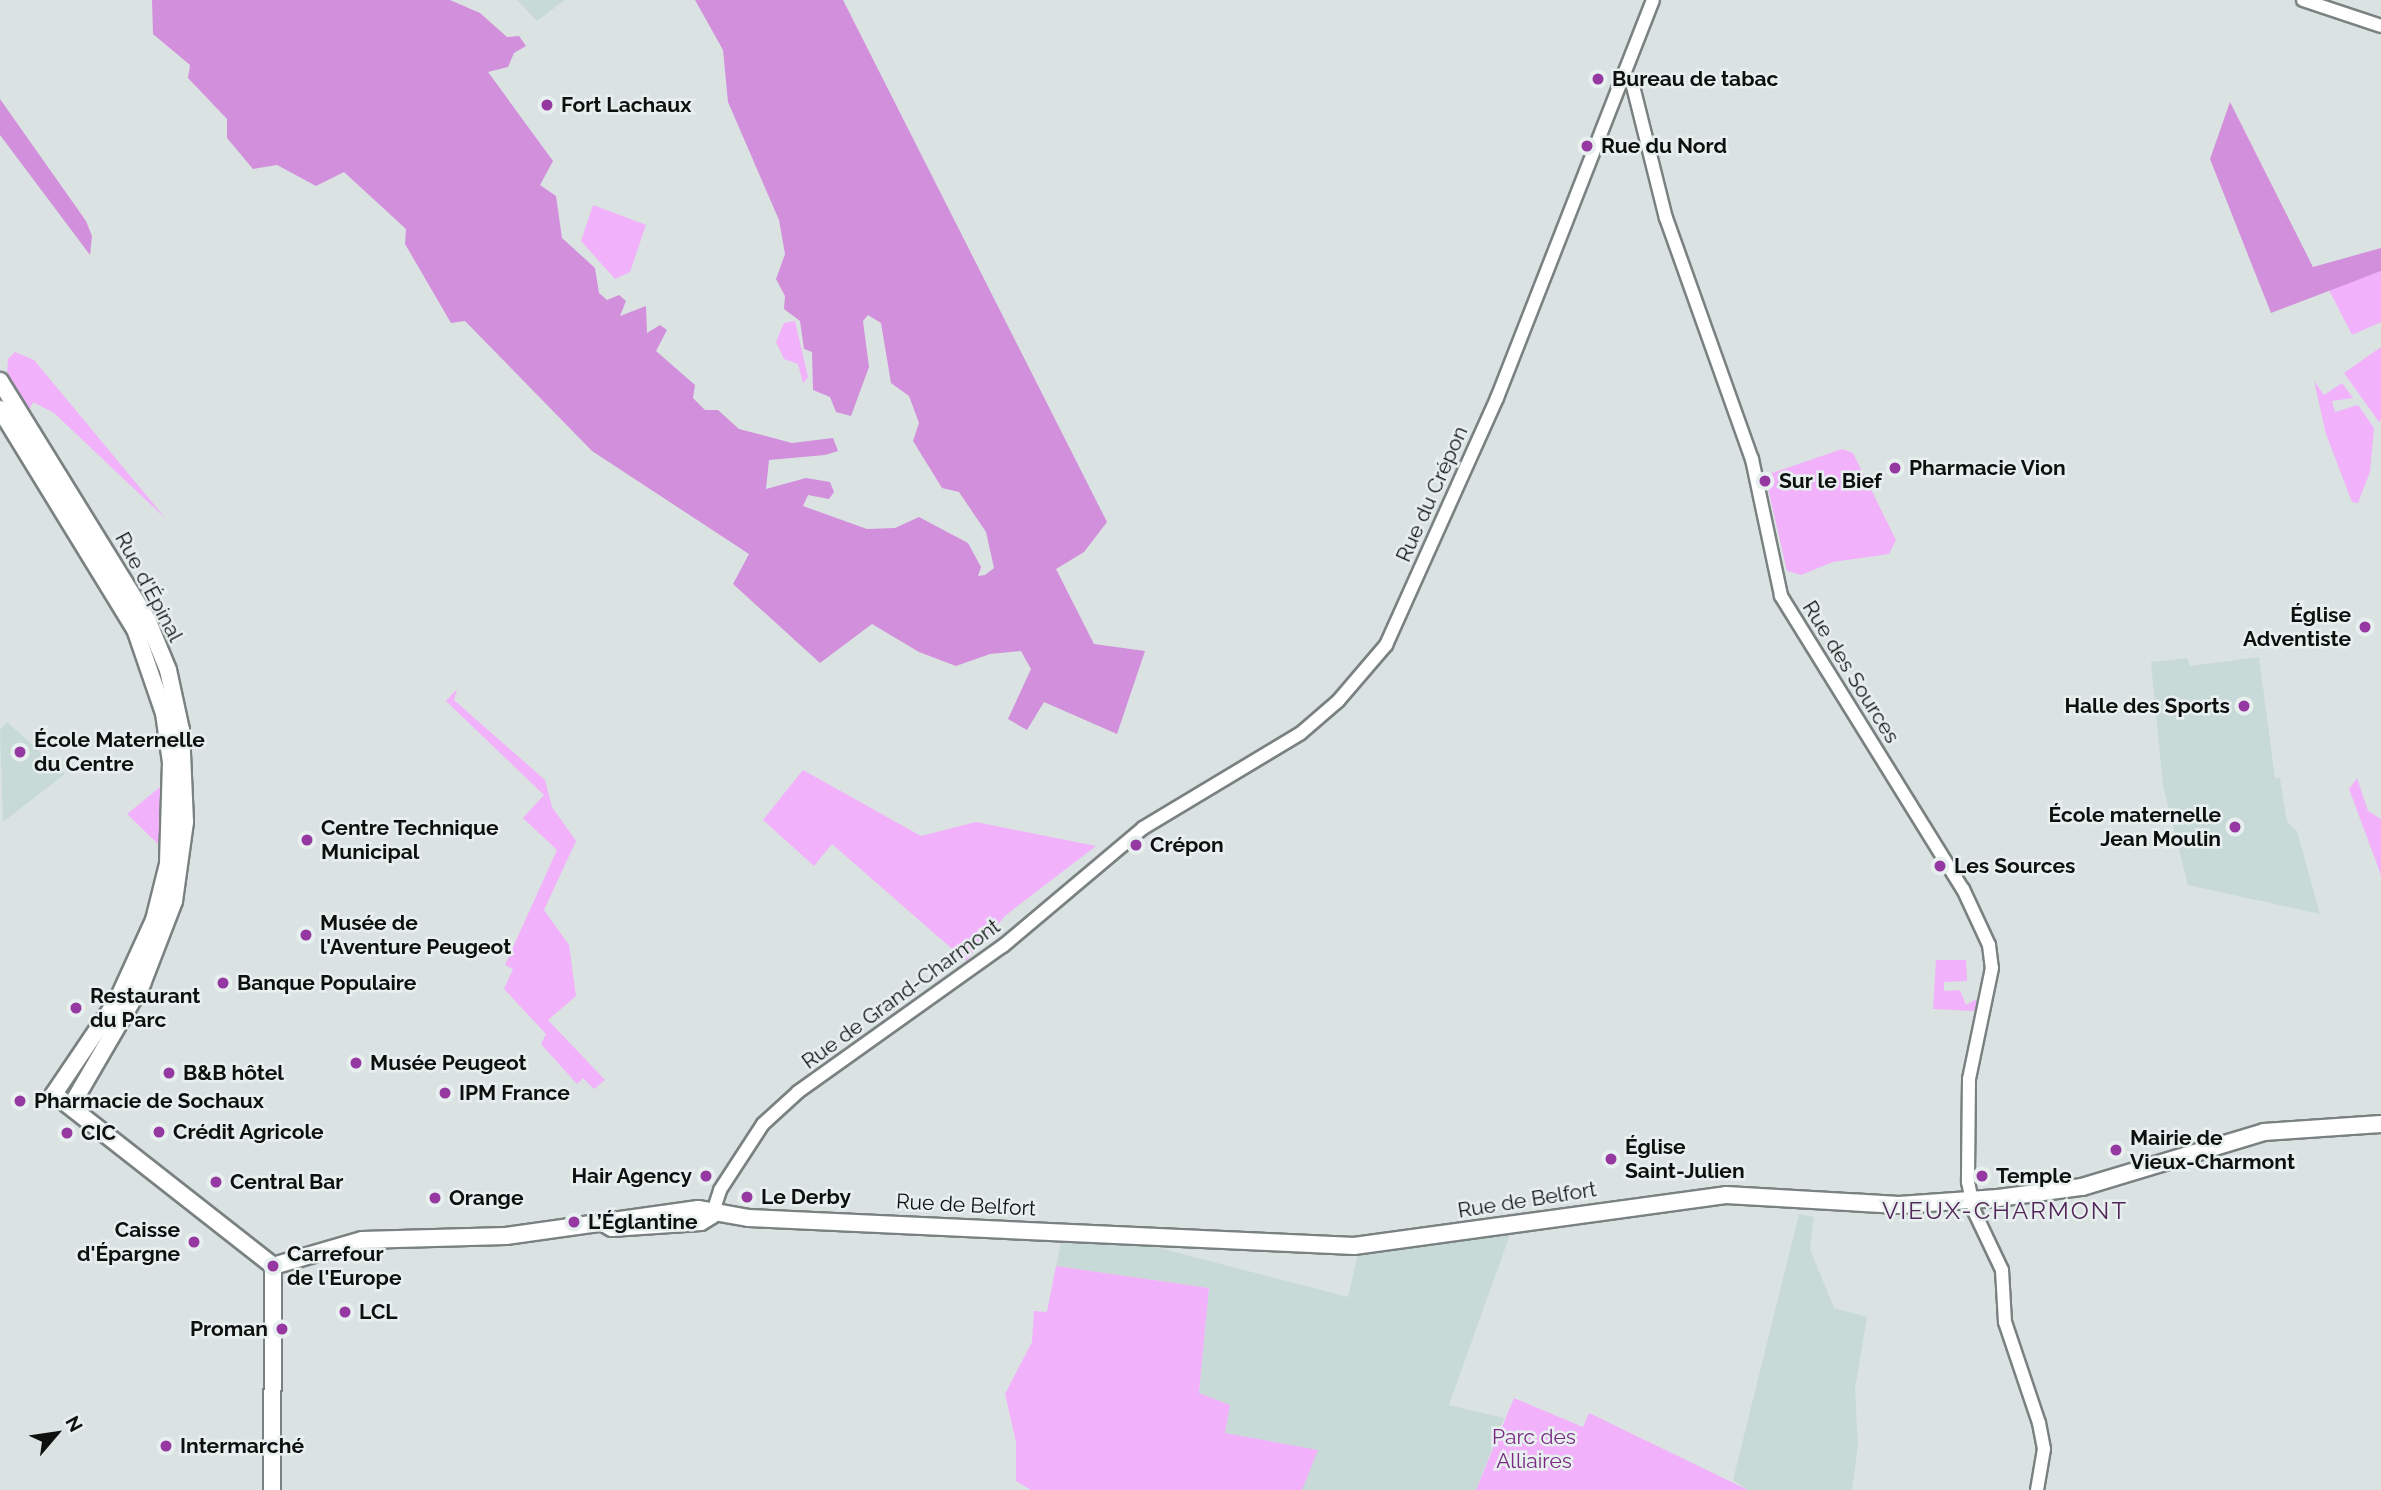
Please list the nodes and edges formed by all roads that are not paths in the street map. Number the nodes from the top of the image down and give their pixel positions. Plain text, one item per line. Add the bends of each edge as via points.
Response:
1 (1653, 0) edge
2 (2303, 0) edge
3 (2381, 26) edge
4 (1624, 74) junction
5 (0, 381) edge
6 (0, 409) edge
7 (1143, 828) joint
8 (71, 1106) junction
9 (2381, 1124) edge
10 (1970, 1201) junction
11 (712, 1215) junction
12 (273, 1266) junction
13 (272, 1490) edge
14 (2036, 1490) edge

1 - 4 street, Rue du Crépon
2 - 3 street
4 - 7 street, Rue du Crépon via 1497,398 1386,645 1338,701 1301,733
4 - 10 street, Rue des Sources via 1633,86 1666,218 1748,448 1781,596 1963,889 1989,944 1992,968 1965,1131
5 - 8 main road, Rue d'Épinal via 147,618 168,670 182,743 185,822 174,901 142,984
6 - 8 main road, Rue d'Épinal via 135,629 164,713 171,762 168,864 154,920 118,999 54,1094
7 - 11 street, Rue de Grand-Charmont via 1003,946 779,1108 720,1190
8 - 12 main road
9 - 10 main road, Rue de Belfort via 2263,1132 2082,1186
10 - 11 main road, Rue de Belfort via 1899,1205 1726,1195 1354,1246
10 - 14 street via 1998,1257 2005,1322 2039,1423 2044,1450
11 - 12 main road, Rue de Belfort via 701,1222 612,1228 605,1224 506,1236 362,1240
12 - 13 main road

